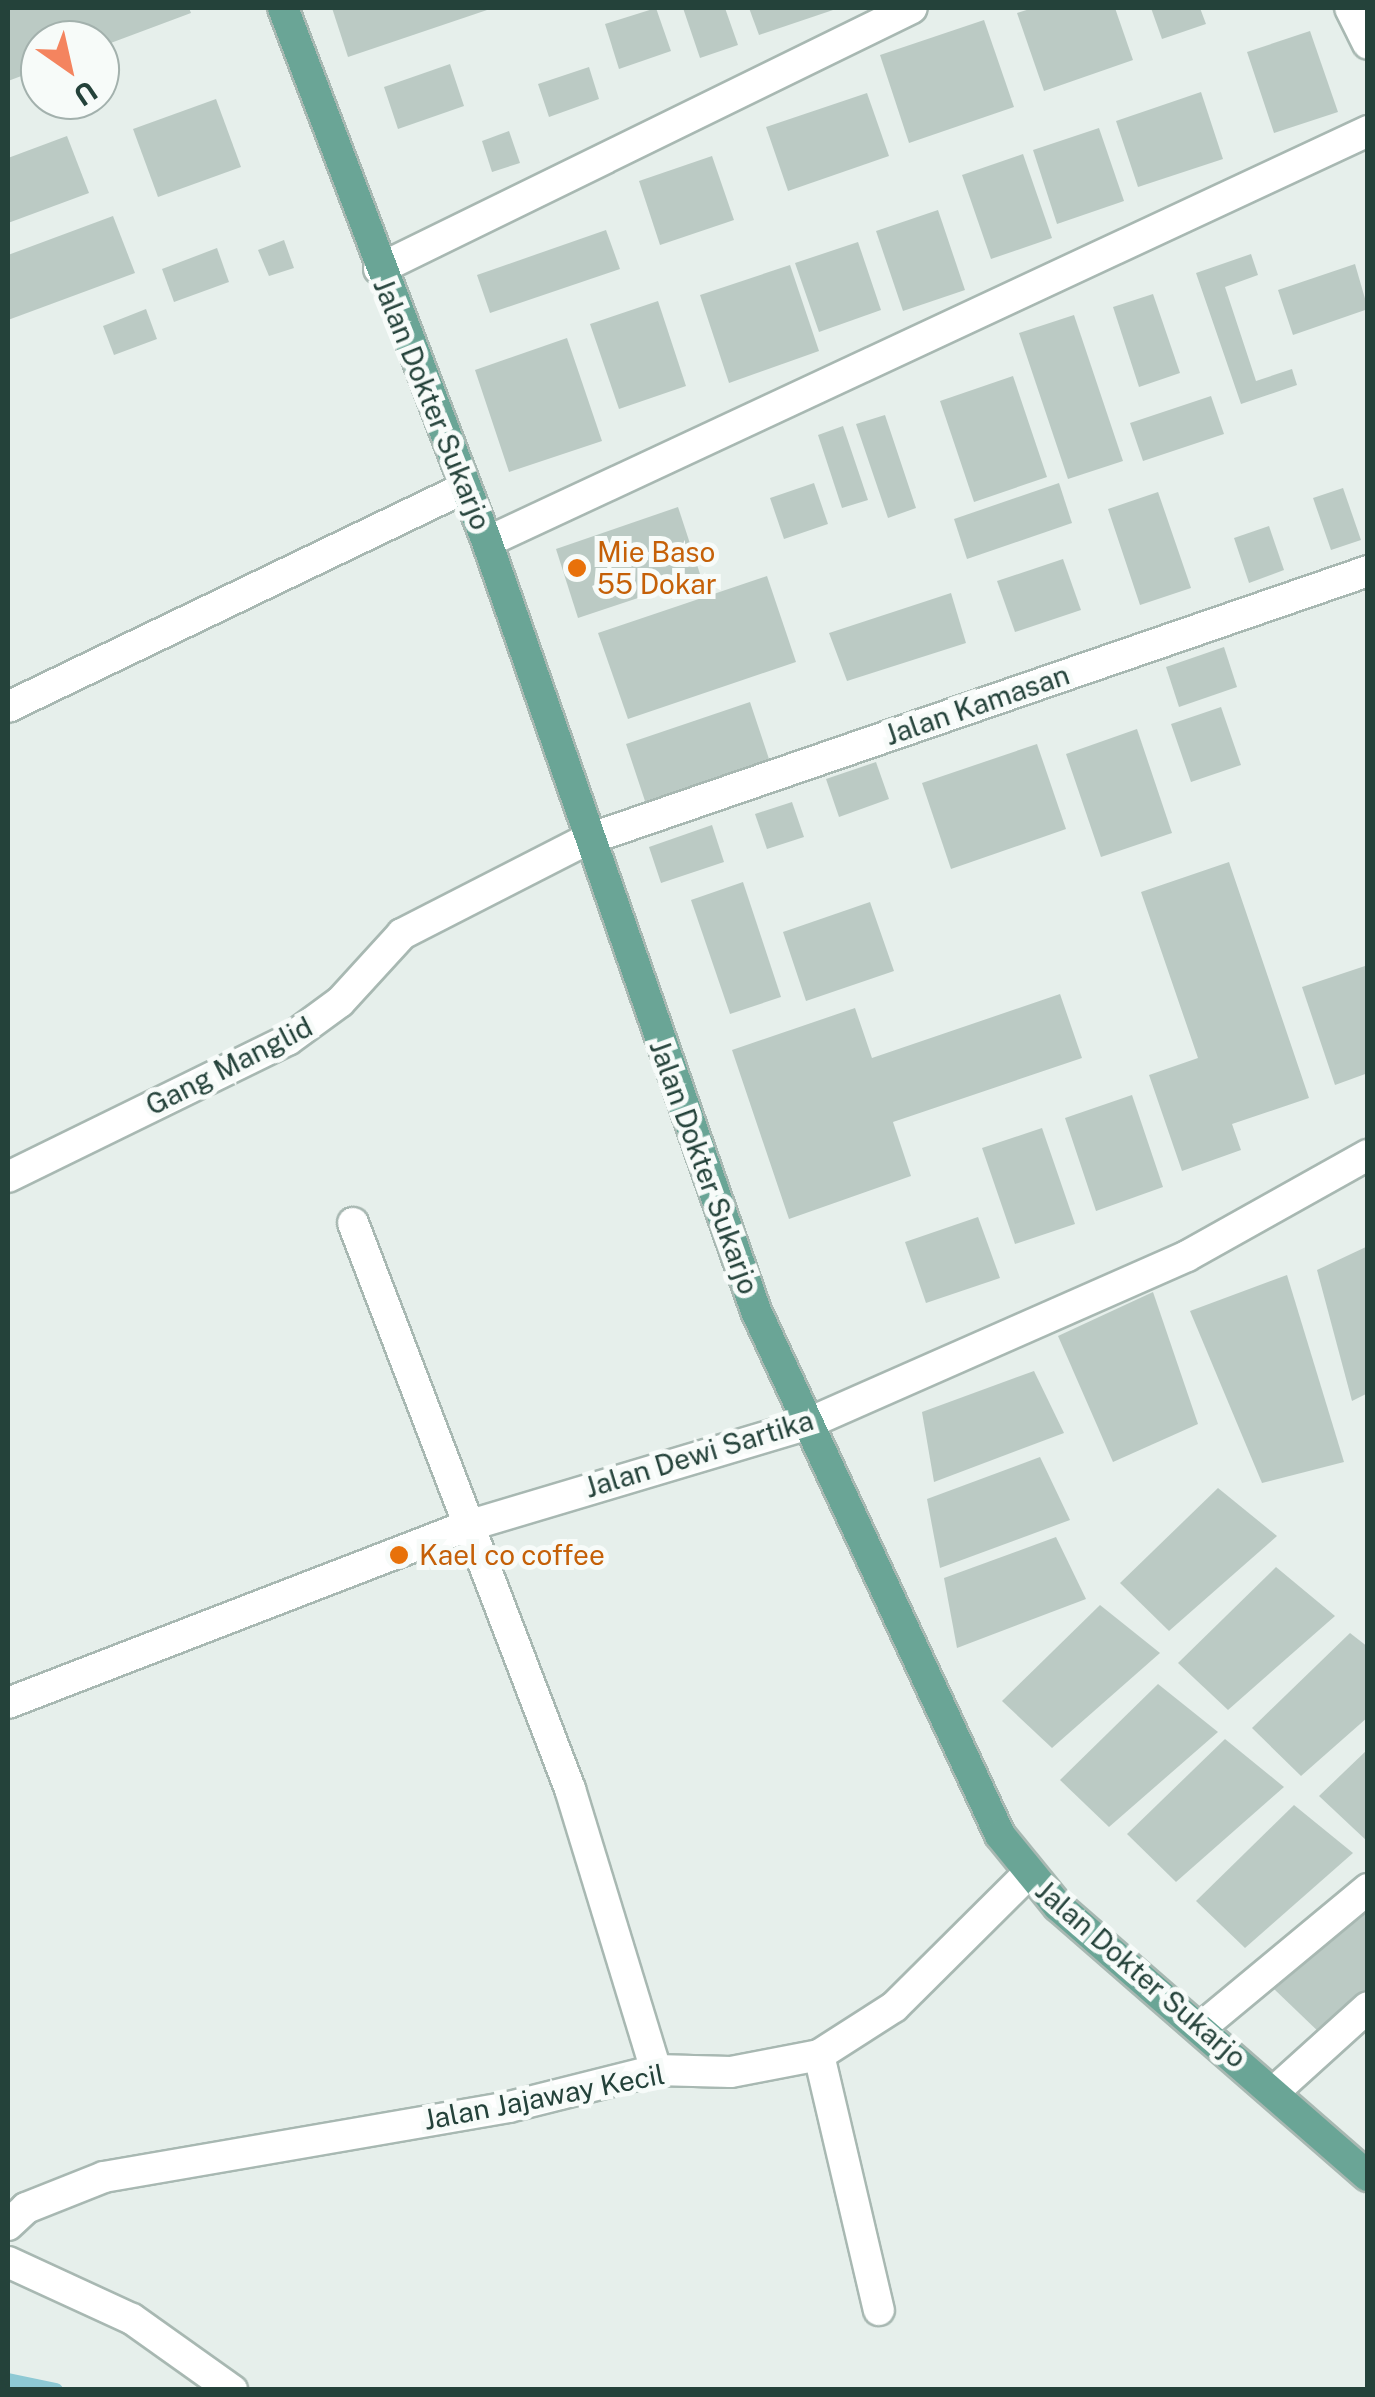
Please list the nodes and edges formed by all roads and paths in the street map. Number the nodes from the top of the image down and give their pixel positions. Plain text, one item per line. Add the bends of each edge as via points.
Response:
1 (283, 8) edge
2 (912, 8) edge
3 (1350, 8) edge
4 (1368, 44) edge
5 (1368, 131) edge
6 (378, 269) junction
7 (462, 490) junction
8 (487, 542) junction
9 (1368, 571) edge
10 (8, 706) edge
11 (586, 840) junction
12 (1368, 1155) edge
13 (8, 1177) edge
14 (354, 1223) dead end
15 (802, 1426) junction
16 (467, 1526) junction
17 (8, 1702) edge
18 (1027, 1875) junction
19 (1368, 1889) edge
20 (1368, 2008) edge
21 (1204, 2025) junction
22 (819, 2055) junction
23 (656, 2070) junction
24 (1275, 2091) junction
25 (1368, 2176) edge
26 (8, 2225) edge
27 (8, 2262) edge
28 (879, 2310) dead end
29 (232, 2390) edge

1 - 6 main road, Jalan Dokter Sukarjo
2 - 6 street
3 - 4 street
5 - 8 street
6 - 7 main road, Jalan Dokter Sukarjo
7 - 8 main road, Jalan Dokter Sukarjo
7 - 10 street
8 - 11 main road, Jalan Dokter Sukarjo
9 - 11 street, Jalan Kamasan
11 - 13 street, Gang Manglid via 402,934 340,1002 288,1040
11 - 15 main road, Jalan Dokter Sukarjo
12 - 15 street, Jalan Dewi Sartika via 1188,1256
14 - 16 street
15 - 16 street, Jalan Dewi Sartika
15 - 18 main road, Jalan Dokter Sukarjo
16 - 17 street, Jalan Dewi Sartika
16 - 23 street via 570,1788
18 - 21 main road, Jalan Dokter Sukarjo
18 - 22 street, Jalan Jajaway Kecil via 894,2008
19 - 21 street
20 - 24 street
21 - 24 main road, Jalan Dokter Sukarjo
22 - 23 street, Jalan Jajaway Kecil via 731,2072
22 - 28 street
23 - 26 street, Jalan Jajaway Kecil via 510,2107 104,2177 26,2208
24 - 25 main road, Jalan Dokter Sukarjo
27 - 29 street via 132,2319

